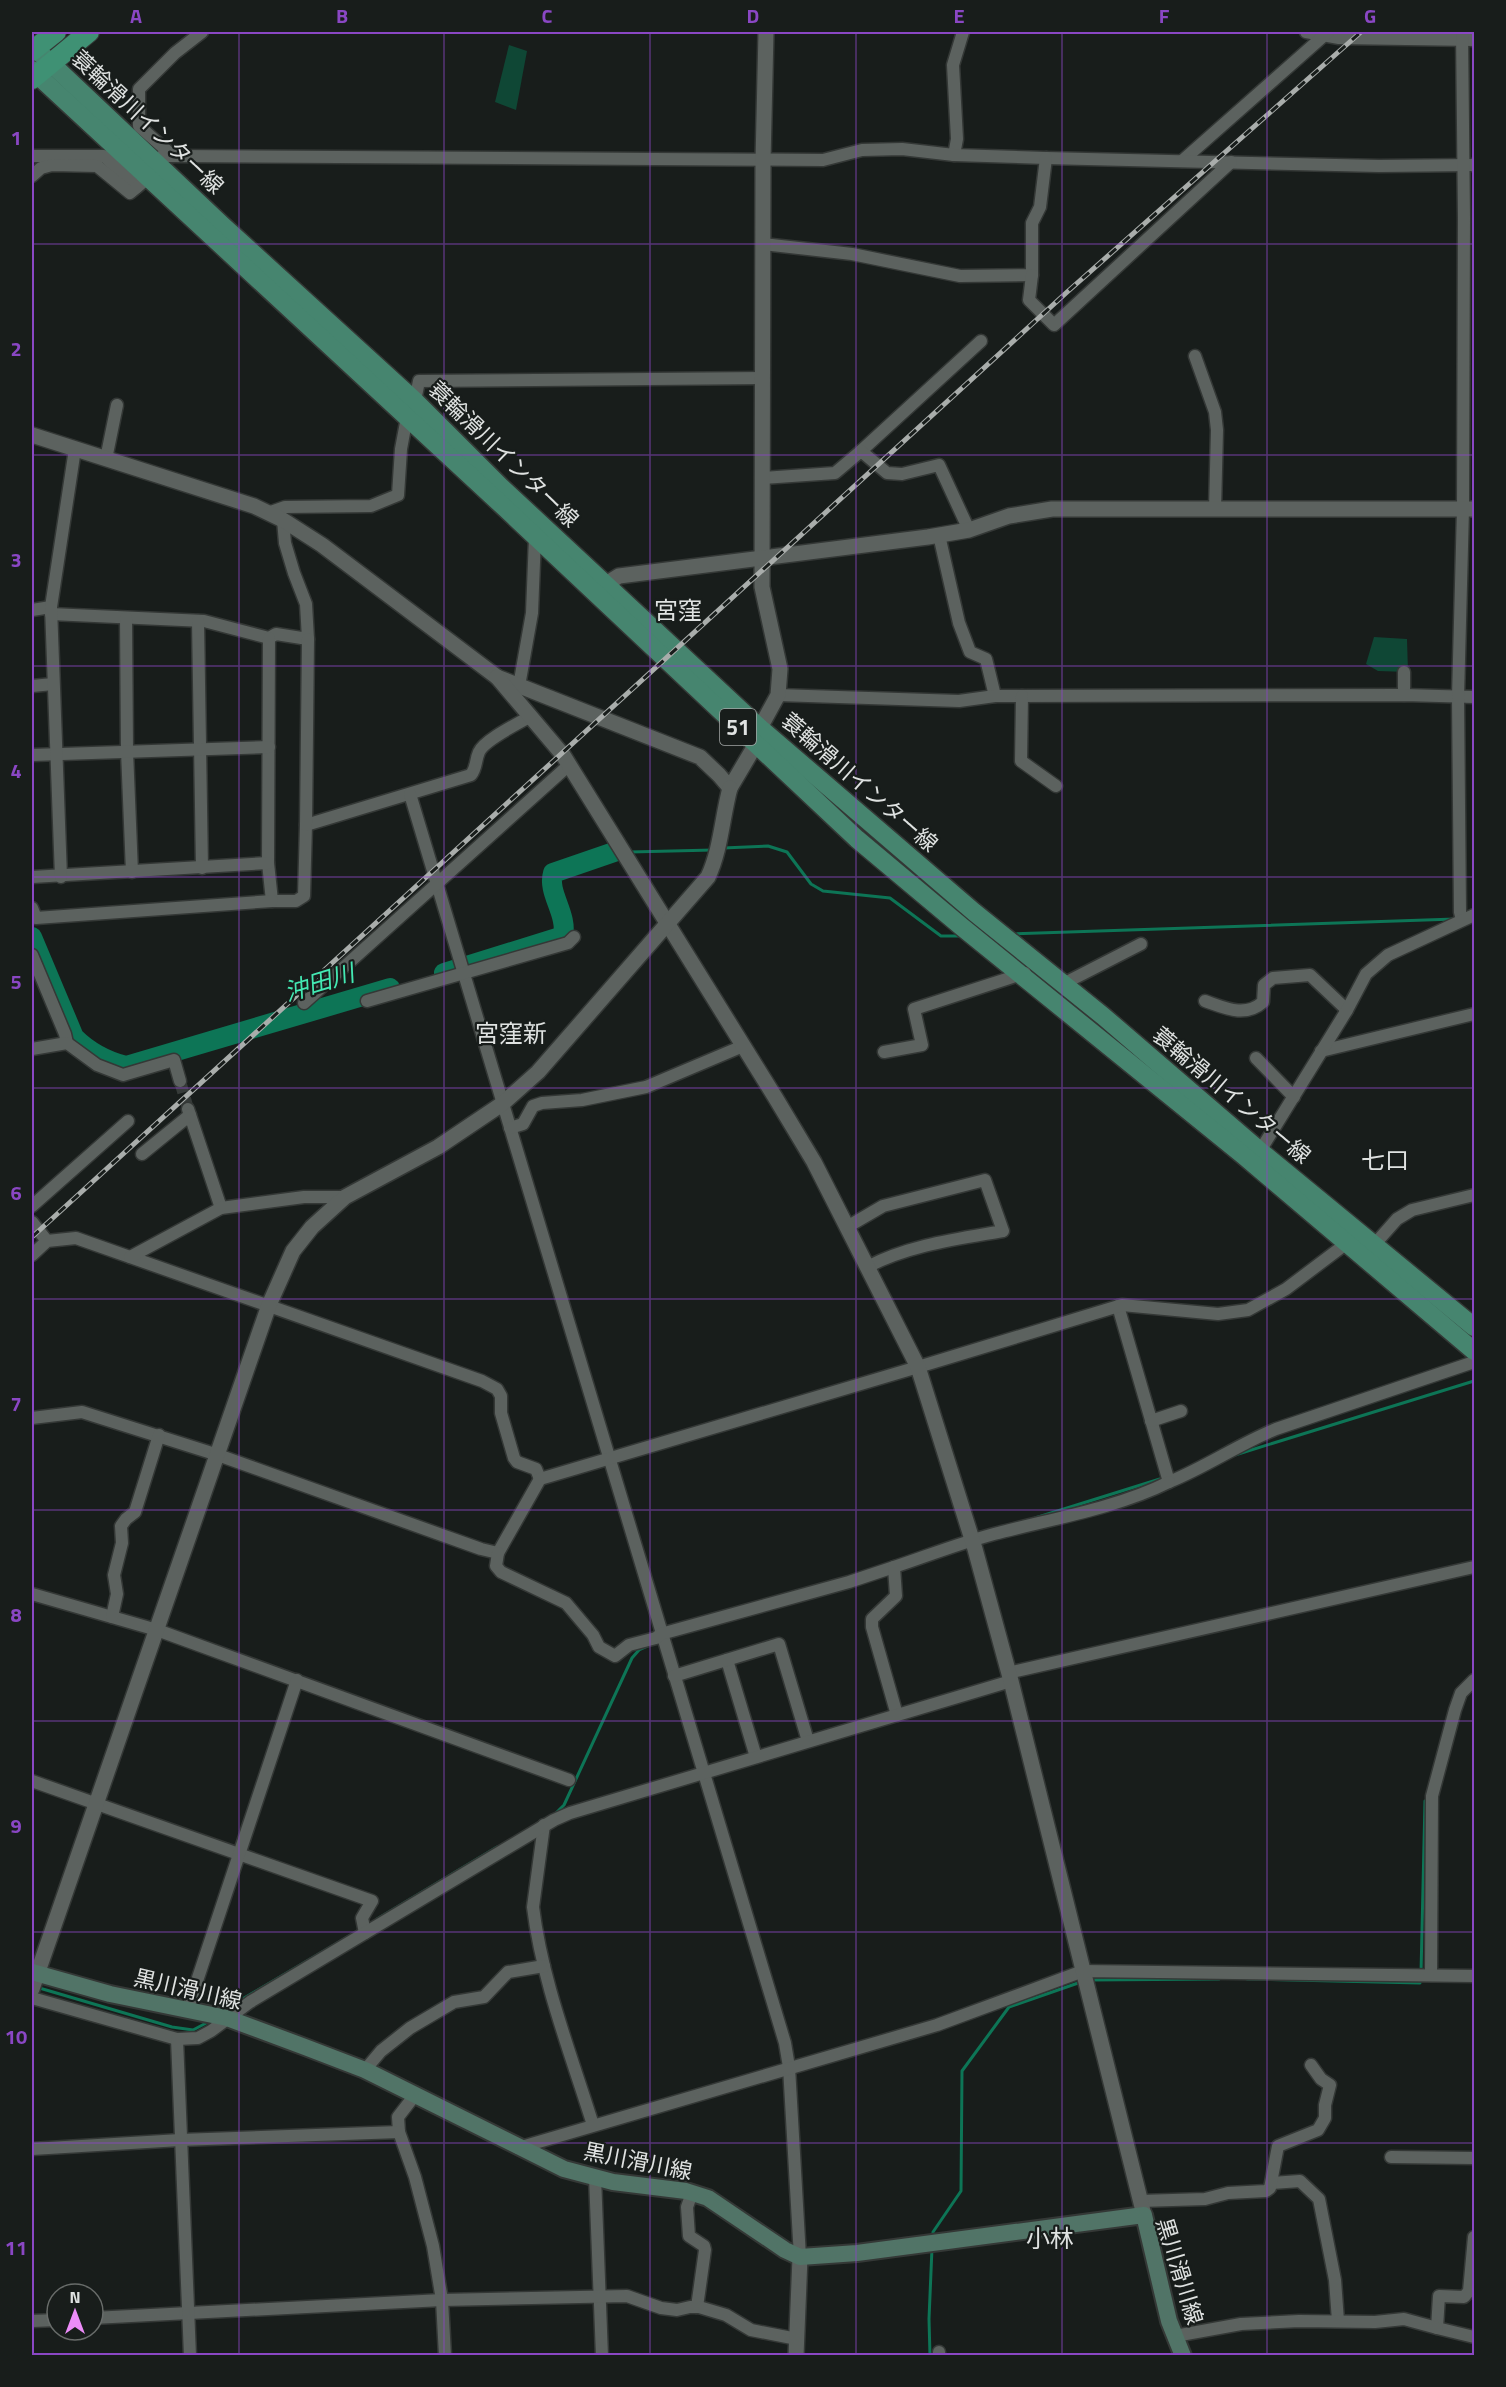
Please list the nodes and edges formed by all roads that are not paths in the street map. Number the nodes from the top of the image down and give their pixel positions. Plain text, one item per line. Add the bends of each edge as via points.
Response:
1 (56, 32) edge
2 (89, 32) edge
3 (202, 32) edge
4 (766, 32) edge
5 (963, 32) edge
6 (1306, 32) edge
7 (1326, 33) edge
8 (1376, 36) edge
9 (1466, 38) edge
10 (33, 48) edge
11 (37, 71) edge
12 (954, 155) junction
13 (32, 156) edge
14 (1046, 158) junction
15 (763, 160) junction
16 (1182, 161) junction
17 (1232, 162) junction
18 (1469, 165) edge
19 (154, 171) junction
20 (32, 176) edge
21 (763, 244) junction
22 (1032, 275) junction
23 (981, 341) dead end
24 (1195, 356) dead end
25 (763, 378) junction
26 (117, 405) dead end
27 (411, 409) junction
28 (32, 435) edge
29 (75, 449) junction
30 (861, 451) junction
31 (106, 459) junction
32 (763, 478) junction
33 (1215, 509) junction
34 (1469, 509) edge
35 (268, 513) junction
36 (283, 520) junction
37 (969, 530) junction
38 (939, 535) junction
39 (535, 537) junction
40 (763, 557) junction
41 (606, 584) junction
42 (32, 610) edge
43 (51, 610) junction
44 (126, 618) junction
45 (198, 621) junction
46 (269, 638) junction
47 (308, 639) junction
48 (1404, 672) dead end
49 (497, 677) junction
50 (53, 684) junction
51 (32, 686) edge
52 (519, 686) junction
53 (778, 695) junction
54 (1404, 695) junction
55 (995, 696) junction
56 (1022, 696) junction
57 (1458, 697) junction
58 (1474, 697) edge
59 (531, 716) junction
60 (758, 736) junction
61 (268, 747) junction
62 (200, 749) junction
63 (127, 751) junction
64 (56, 753) junction
65 (32, 755) edge
66 (569, 765) junction
67 (1056, 786) dead end
68 (730, 788) junction
69 (410, 794) junction
70 (306, 825) junction
71 (268, 863) junction
72 (202, 868) junction
73 (132, 872) junction
74 (61, 876) junction
75 (32, 877) edge
76 (437, 884) junction
77 (272, 902) junction
78 (32, 908) edge
79 (1474, 915) edge
80 (1462, 920) junction
81 (669, 925) junction
82 (574, 937) dead end
83 (1141, 944) dead end
84 (32, 956) edge
85 (1038, 964) junction
86 (464, 974) junction
87 (1022, 976) junction
88 (1063, 984) junction
89 (367, 1001) dead end
90 (1204, 1001) dead end
91 (304, 1003) dead end
92 (1347, 1010) junction
93 (1474, 1014) edge
94 (67, 1043) junction
95 (743, 1046) junction
96 (32, 1049) edge
97 (1321, 1051) junction
98 (884, 1052) dead end
99 (1256, 1058) dead end
100 (180, 1081) tunnel mouth
101 (1294, 1097) junction
102 (502, 1104) junction
103 (128, 1121) dead end
104 (510, 1128) junction
105 (1260, 1151) junction
106 (142, 1154) dead end
107 (1474, 1195) edge
108 (345, 1197) junction
109 (32, 1206) edge
110 (221, 1208) junction
111 (32, 1222) edge
112 (847, 1227) junction
113 (1353, 1238) junction
114 (47, 1241) junction
115 (1374, 1245) junction
116 (32, 1254) edge
117 (130, 1257) junction
118 (867, 1267) junction
119 (269, 1305) junction
120 (1118, 1306) junction
121 (1474, 1327) edge
122 (1474, 1351) edge
123 (1474, 1362) edge
124 (918, 1367) junction
125 (1181, 1411) dead end
126 (32, 1418) edge
127 (1150, 1421) junction
128 (159, 1435) junction
129 (218, 1455) junction
130 (609, 1458) junction
131 (540, 1479) junction
132 (1169, 1482) junction
133 (973, 1541) junction
134 (498, 1552) junction
135 (894, 1567) junction
136 (1474, 1567) edge
137 (32, 1594) edge
138 (112, 1617) junction
139 (157, 1630) junction
140 (661, 1634) junction
141 (727, 1660) junction
142 (674, 1676) junction
143 (1009, 1677) junction
144 (297, 1680) junction
145 (1474, 1680) edge
146 (897, 1715) junction
147 (808, 1741) junction
148 (756, 1757) junction
149 (703, 1773) junction
150 (569, 1780) dead end
151 (32, 1781) edge
152 (96, 1803) junction
153 (544, 1825) junction
154 (240, 1853) junction
155 (366, 1933) junction
156 (544, 1966) junction
157 (1083, 1971) junction
158 (1431, 1975) junction
159 (1474, 1976) edge
160 (33, 1978) edge
161 (32, 1998) edge
162 (187, 2011) junction
163 (227, 2018) junction
164 (177, 2039) junction
165 (1311, 2065) dead end
166 (789, 2067) junction
167 (365, 2070) junction
168 (415, 2095) junction
169 (592, 2125) junction
170 (399, 2132) junction
171 (180, 2140) junction
172 (518, 2148) junction
173 (32, 2149) edge
174 (1391, 2157) dead end
175 (1474, 2158) edge
176 (595, 2177) junction
177 (1272, 2183) junction
178 (692, 2193) junction
179 (1142, 2208) junction
180 (1474, 2237) edge
181 (800, 2257) junction
182 (600, 2296) junction
183 (442, 2300) junction
184 (697, 2307) junction
185 (188, 2313) junction
186 (105, 2317) edge
187 (1338, 2321) junction
188 (1437, 2328) junction
189 (1175, 2336) junction
190 (1474, 2337) edge
191 (797, 2339) junction
192 (190, 2355) edge
193 (445, 2355) edge
194 (602, 2355) edge
195 (796, 2355) edge
196 (1183, 2355) edge

1 - 10 highway
2 - 11 highway
3 - 19 street via 139,89 139,126
4 - 15 street
5 - 12 street via 953,65 957,139
6 - 7 street
7 - 8 street
7 - 16 street
8 - 9 street
9 - 18 street
10 - 11 main road, 蓑輪滑川インター線 / 51
11 - 19 main road, 蓑輪滑川インター線 / 51
12 - 14 street
12 - 15 street via 902,149 862,150 823,160
13 - 19 street via 104,156
14 - 16 street
14 - 22 street via 1040,207 1032,223
15 - 19 street
15 - 21 street
16 - 17 street
17 - 18 street
17 - 22 street via 1054,325 1029,300
18 - 34 street
19 - 20 street via 130,193 97,166 52,165
19 - 27 main road, 蓑輪滑川インター線 / 51
21 - 22 street via 852,254 960,276
21 - 25 street
23 - 30 street
24 - 33 street via 1215,412
25 - 27 street via 419,381
25 - 32 street
26 - 31 street
27 - 35 street via 401,449 399,495 371,506 285,507
27 - 39 main road, 蓑輪滑川インター線 / 51
27 - 41 main road, 蓑輪滑川インター線 / 51
28 - 29 street
29 - 31 street
29 - 43 street
30 - 32 street via 835,473
30 - 37 street via 886,473 902,474 939,465
31 - 35 street
32 - 40 street
33 - 34 street
33 - 37 street via 1052,509 1009,516
34 - 57 street
35 - 36 street
36 - 47 street via 285,543 306,604
36 - 49 street
37 - 38 street
38 - 40 street
38 - 55 street via 959,623 970,652 986,659
39 - 52 street via 532,613
39 - 60 main road, 蓑輪滑川インター線 / 51
40 - 41 street via 619,576
40 - 53 street via 762,587 780,669
41 - 60 main road, 蓑輪滑川インター線 / 51
42 - 43 street
43 - 44 street
43 - 50 street
44 - 45 street
44 - 63 street
45 - 46 street
45 - 62 street
46 - 47 street via 276,634
46 - 61 street
47 - 70 street
48 - 54 street
49 - 52 street
49 - 59 street
50 - 51 street
50 - 64 street
52 - 68 street via 700,757
53 - 55 street via 958,701
53 - 60 street
54 - 56 street
54 - 57 street
55 - 56 street
56 - 67 street via 1021,761
57 - 58 street
57 - 80 street
59 - 66 street
59 - 69 street via 486,744 479,751 477,768 471,775
60 - 68 street
60 - 85 main road, 蓑輪滑川インター線 / 51
60 - 87 main road, 蓑輪滑川インター線 / 51 via 857,839
61 - 62 street
61 - 71 street
62 - 63 street
62 - 72 street
63 - 64 street
63 - 73 street
64 - 65 street
64 - 74 street
66 - 76 street
66 - 81 street
68 - 81 street via 718,850 701,888
69 - 70 street
69 - 76 street
70 - 77 street via 304,896 296,901
71 - 72 street
71 - 77 street
72 - 73 street
73 - 74 street
74 - 75 street
76 - 86 street
76 - 91 street
77 - 78 street via 36,918
79 - 80 street
80 - 92 street via 1377,963 1366,974
81 - 95 street
81 - 102 street via 538,1072
82 - 86 street via 568,943
83 - 88 street
84 - 94 street
85 - 87 street
85 - 88 main road, 蓑輪滑川インター線 / 51
86 - 89 street
86 - 102 street
87 - 98 street via 914,1010 922,1045
87 - 113 main road, 蓑輪滑川インター線 / 51
88 - 105 main road, 蓑輪滑川インター線 / 51
90 - 92 street via 1227,1010 1255,1009 1263,1002 1264,985 1273,978 1310,975
92 - 97 street
93 - 97 street
94 - 96 street
94 - 100 street via 98,1065 123,1075 174,1060
95 - 104 street via 646,1087 533,1106 524,1124
95 - 112 street via 814,1162
97 - 101 street
99 - 101 street
101 - 105 street
102 - 104 street
102 - 108 street via 438,1147
103 - 109 street
104 - 130 street
105 - 113 main road, 蓑輪滑川インター線 / 51
106 - 110 street via 189,1112
107 - 115 street via 1412,1210 1397,1219
108 - 110 street via 304,1197
108 - 119 street via 293,1251
110 - 117 street
111 - 114 street
112 - 118 street
112 - 118 street via 883,1206 985,1180 1003,1232 934,1243
113 - 115 main road, 蓑輪滑川インター線 / 51
113 - 120 street via 1286,1289 1248,1310 1218,1314
113 - 122 main road, 蓑輪滑川インター線 / 51
114 - 116 street
114 - 117 street via 76,1238
115 - 121 main road, 蓑輪滑川インター線 / 51
117 - 119 street
118 - 124 street
119 - 129 street
119 - 131 street via 497,1389 514,1458 536,1470
120 - 124 street
120 - 127 street
123 - 132 street via 1276,1429
124 - 130 street
124 - 133 street
125 - 127 street
126 - 128 street via 82,1412
127 - 132 street
128 - 129 street
128 - 138 street via 135,1512 121,1526 123,1543 114,1575 117,1594
129 - 134 street
129 - 139 street
130 - 131 street
130 - 140 street
131 - 134 street
132 - 133 street via 1096,1508
133 - 135 street
133 - 143 street
134 - 140 street via 496,1566 501,1572 566,1604 599,1647 615,1656 629,1645
135 - 140 street
135 - 146 street via 896,1596 872,1619 872,1627
136 - 143 street
137 - 138 street
138 - 139 street
139 - 144 street
139 - 152 street
140 - 142 street
141 - 142 street
141 - 147 street via 778,1644
141 - 148 street
142 - 149 street
143 - 146 street
143 - 157 street
144 - 150 street
144 - 154 street
145 - 158 street via 1461,1694 1455,1710 1432,1796
146 - 147 street
147 - 148 street
148 - 149 street
149 - 153 street via 570,1813
149 - 166 street
151 - 152 street
152 - 154 street
152 - 160 street
153 - 155 street
153 - 156 street via 533,1907
154 - 155 street via 372,1901 362,1918
154 - 162 street
155 - 163 street
156 - 167 street via 508,1972 484,1997 454,2002 381,2050
156 - 169 street
157 - 158 street
157 - 166 street via 937,2025
157 - 179 street
158 - 159 street
160 - 162 main road, 黒川滑川線
161 - 164 street
162 - 163 main road, 黒川滑川線
163 - 164 street via 198,2038
163 - 167 main road, 黒川滑川線
164 - 171 street
165 - 177 street via 1330,2085 1325,2118 1317,2130 1278,2146
166 - 169 street
166 - 181 street
167 - 168 main road, 黒川滑川線
168 - 170 street via 398,2117
168 - 172 main road, 黒川滑川線
169 - 172 street
170 - 171 street
170 - 183 street via 430,2234
171 - 173 street
171 - 185 street
172 - 176 main road, 黒川滑川線 via 564,2169
174 - 175 street
176 - 178 main road, 黒川滑川線
176 - 182 street
177 - 179 street via 1266,2191 1228,2193
177 - 187 street via 1300,2181 1319,2199 1335,2280
178 - 181 main road, 黒川滑川線 via 708,2198
178 - 184 street via 687,2207 689,2236 705,2250
179 - 181 main road, 黒川滑川線 via 857,2253
179 - 189 main road, 黒川滑川線
180 - 188 street via 1469,2291 1464,2297 1439,2296
181 - 191 street
182 - 183 street
182 - 184 street via 627,2296 677,2310
182 - 194 street
183 - 185 street
183 - 193 street
184 - 191 street via 726,2316 751,2330
185 - 186 street
185 - 192 street
187 - 188 street via 1404,2319
187 - 189 street via 1241,2324
188 - 190 street
189 - 196 main road, 黒川滑川線
191 - 195 street

